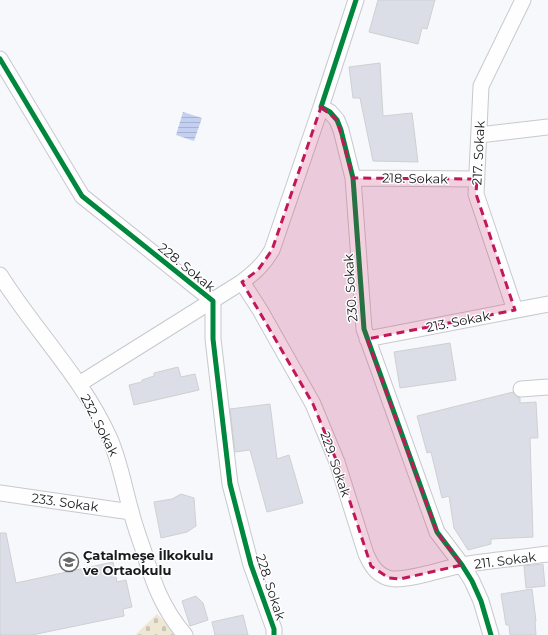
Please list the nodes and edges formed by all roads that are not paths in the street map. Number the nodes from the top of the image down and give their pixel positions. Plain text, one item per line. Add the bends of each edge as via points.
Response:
1 (356, 0) edge
2 (523, 0) edge
3 (0, 59) edge
4 (321, 107) junction
5 (548, 127) edge
6 (479, 135) junction
7 (353, 178) junction
8 (477, 179) junction
9 (0, 275) edge
10 (242, 282) junction
11 (213, 302) junction
12 (548, 304) edge
13 (515, 310) junction
14 (367, 339) junction
15 (80, 384) junction
16 (548, 387) edge
17 (521, 389) dead end
18 (0, 493) edge
19 (131, 512) junction
20 (548, 554) edge
21 (462, 565) junction
22 (185, 635) edge
23 (274, 635) edge
24 (491, 635) edge

1 - 4 street
2 - 6 street, 217. Sokak via 481,86
3 - 11 street, 228. Sokak via 82,196
4 - 7 street, 230. Sokak via 337,120
4 - 10 street via 272,250 258,270
5 - 6 street
6 - 8 street, 217. Sokak
7 - 8 street, 218. Sokak
7 - 14 street, 230. Sokak via 364,329
8 - 13 street, 217. Sokak via 476,194
9 - 15 street, 232. Sokak
10 - 11 street
10 - 21 street, 229. Sokak via 313,404 326,433 371,566 379,574 400,579
11 - 15 street
11 - 23 street, 228. Sokak via 213,339 230,484 251,564
12 - 13 street, 213. Sokak
13 - 14 street, 213. Sokak
14 - 21 street, 230. Sokak via 437,532
15 - 19 street, 232. Sokak via 115,451
16 - 17 street
18 - 19 street, 233. Sokak
19 - 22 street, 232. Sokak via 160,598
20 - 21 street, 211. Sokak
21 - 24 street, 230. Sokak via 481,601

